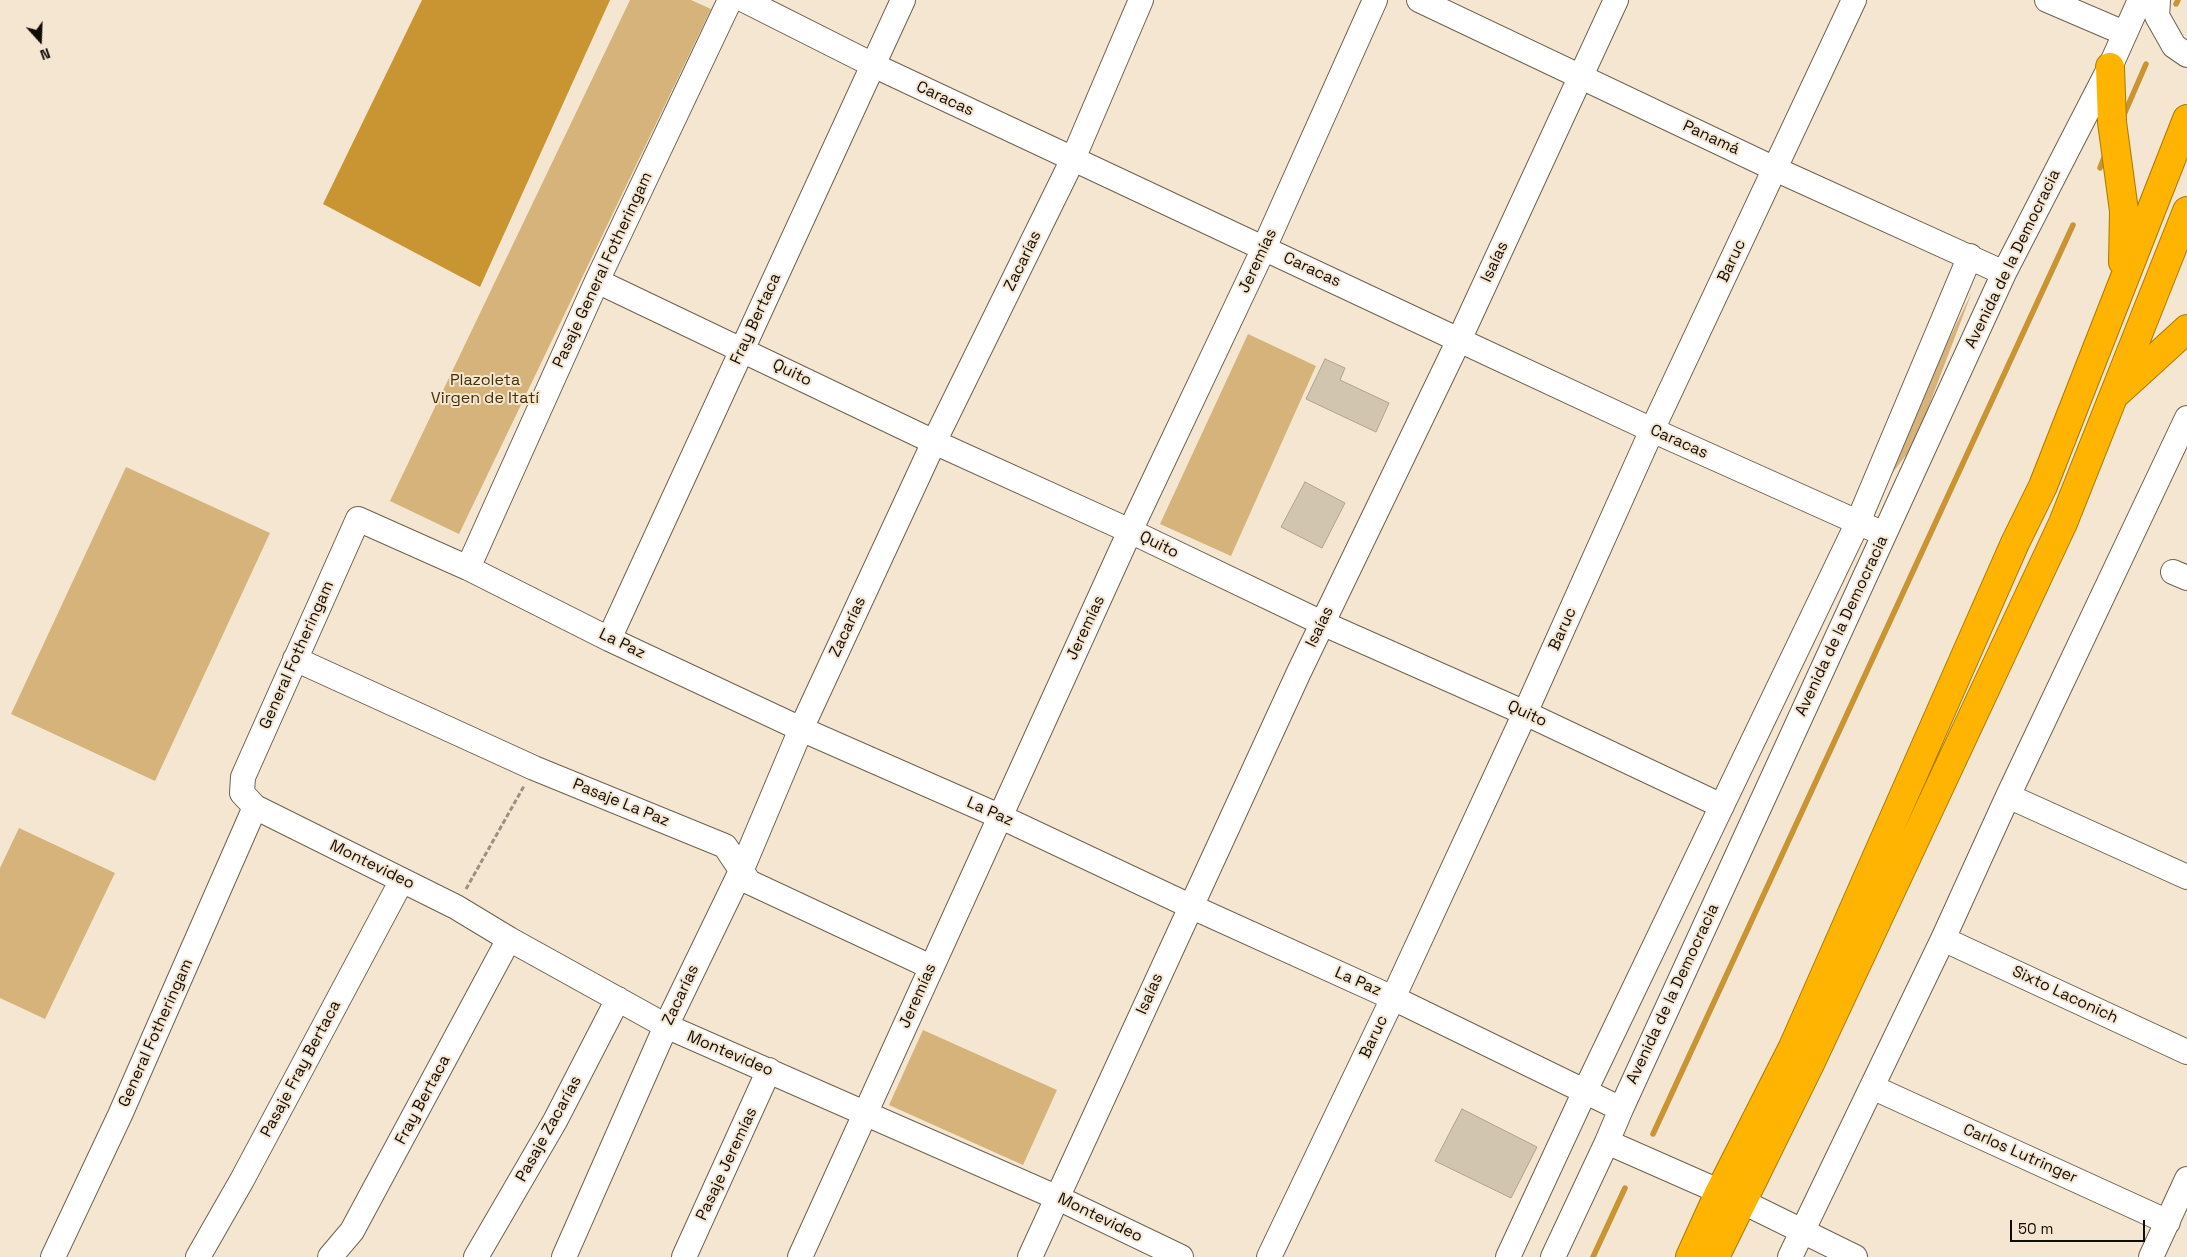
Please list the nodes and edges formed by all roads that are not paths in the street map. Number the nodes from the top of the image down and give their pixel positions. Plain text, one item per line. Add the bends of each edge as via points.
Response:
1 (730, 0) edge
2 (744, 0) edge
3 (903, 0) edge
4 (1141, 0) edge
5 (1375, 0) edge
6 (1419, 0) edge
7 (1616, 0) edge
8 (1854, 0) edge
9 (2046, 0) edge
10 (2140, 0) edge
11 (2158, 0) edge
12 (2124, 33) junction
13 (2187, 55) edge
14 (873, 65) junction
15 (2110, 66) junction
16 (1580, 76) junction
17 (2187, 119) edge
18 (1073, 159) junction
19 (1775, 169) junction
20 (2187, 211) edge
21 (1264, 248) junction
22 (1970, 256) junction
23 (2004, 273) junction
24 (2123, 279) junction
25 (597, 281) junction
26 (2187, 328) edge
27 (1459, 340) junction
28 (742, 349) junction
29 (2113, 396) junction
30 (2187, 418) edge
31 (1652, 430) junction
32 (934, 442) junction
33 (358, 519) joint
34 (1858, 522) junction
35 (1130, 531) junction
36 (1884, 534) junction
37 (468, 568) junction
38 (1322, 623) junction
39 (609, 639) junction
40 (295, 659) junction
41 (1525, 713) junction
42 (801, 729) junction
43 (2008, 796) junction
44 (248, 800) junction
45 (1722, 806) junction
46 (999, 816) junction
47 (742, 869) junction
48 (2187, 877) edge
49 (402, 880) junction
50 (1190, 906) junction
51 (509, 939) junction
52 (1943, 939) junction
53 (931, 967) junction
54 (618, 998) junction
55 (1393, 998) junction
56 (666, 1026) junction
57 (2187, 1052) edge
58 (769, 1070) junction
59 (1872, 1087) junction
60 (1585, 1091) junction
61 (1621, 1109) junction
62 (866, 1114) junction
63 (1607, 1142) junction
64 (2187, 1179) edge
65 (1730, 1197) junction
66 (1058, 1198) junction
67 (2168, 1222) junction
68 (1802, 1233) junction
69 (53, 1257) edge
70 (198, 1257) edge
71 (330, 1257) edge
72 (476, 1257) edge
73 (564, 1257) edge
74 (684, 1257) edge
75 (800, 1257) edge
76 (1030, 1257) edge
77 (1181, 1257) edge
78 (1270, 1257) edge
79 (1508, 1257) edge
80 (1553, 1257) edge
81 (1690, 1257) edge
82 (1715, 1257) edge
83 (1790, 1257) edge
84 (1855, 1257) edge
85 (2151, 1257) edge

1 - 25 street, Pasaje General Fotheringam
2 - 14 street, Caracas
3 - 14 street, Fray Bertaca
4 - 18 street, Zacarías
5 - 21 street, Jeremías
6 - 16 street, Panamá
7 - 16 street, Isaías
8 - 19 street, Baruc
9 - 12 street
10 - 12 street, Avenida de la Democracia
11 - 13 street via 2157,16 2174,46
12 - 15 street, Avenida de la Democracia
14 - 18 street, Caracas
14 - 28 street, Fray Bertaca
15 - 23 street, Avenida de la Democracia
15 - 24 highway via 2112,122 2124,212
16 - 19 street, Panamá
16 - 27 street, Isaías
17 - 24 highway
18 - 21 street, Caracas
18 - 32 street, Zacarías
19 - 22 street, Panamá
19 - 31 street, Baruc
20 - 29 highway
21 - 27 street, Caracas
21 - 35 street, Jeremías
22 - 23 street, Panamá
22 - 34 street
23 - 36 street, Avenida de la Democracia
24 - 65 highway via 2043,486 2015,543
25 - 28 street, Quito
25 - 37 street, Pasaje General Fotheringam
26 - 29 highway
27 - 31 street, Caracas
27 - 38 street, Isaías
28 - 32 street, Quito
28 - 39 street, Fray Bertaca
29 - 65 highway via 2055,541 1810,1064
30 - 43 street
31 - 34 street, Caracas
31 - 41 street, Baruc
32 - 35 street, Quito
32 - 42 street, Zacarías
33 - 37 street, La Paz
33 - 40 street, General Fotheringam
34 - 36 street, Caracas
34 - 45 street
35 - 38 street, Quito
35 - 46 street, Jeremías
36 - 61 street, Avenida de la Democracia
37 - 39 street, La Paz
38 - 41 street, Quito
38 - 50 street, Isaías
39 - 42 street, La Paz
40 - 44 street, General Fotheringam via 243,777
40 - 47 street, Pasaje La Paz via 534,768 725,846
41 - 45 street, Quito
41 - 55 street, Baruc
42 - 46 street, La Paz
42 - 47 street, Zacarías
43 - 48 street
43 - 52 street
44 - 49 street, Montevideo
44 - 69 street, General Fotheringam via 120,1115
45 - 60 street
46 - 50 street, La Paz
46 - 53 street, Jeremías
47 - 53 street, Pasaje La Paz via 749,882
47 - 56 street, Zacarías
49 - 51 street, Montevideo
49 - 70 street, Pasaje Fray Bertaca
50 - 55 street, La Paz
50 - 66 street, Isaías
51 - 54 street, Montevideo
51 - 71 street, Fray Bertaca via 352,1231
52 - 57 street, Sixto Laconich
52 - 59 street
53 - 62 street, Jeremías
54 - 56 street, Montevideo
54 - 72 street, Pasaje Zacarías via 555,1121
55 - 60 street, La Paz
55 - 78 street, Baruc
56 - 58 street, Montevideo
56 - 73 street, Zacarías
58 - 62 street, Montevideo
58 - 74 street, Pasaje Jeremías
59 - 67 street, Carlos Lutringer
59 - 68 street
60 - 61 street, La Paz
60 - 79 street
61 - 63 street, Avenida de la Democracia
62 - 66 street, Montevideo
62 - 75 street, Jeremías
63 - 65 street
63 - 80 street, Avenida de la Democracia
64 - 67 street
65 - 68 street
65 - 81 highway
65 - 82 highway
66 - 76 street, Isaías
66 - 77 street, Montevideo
67 - 85 street
68 - 83 street
68 - 84 street

